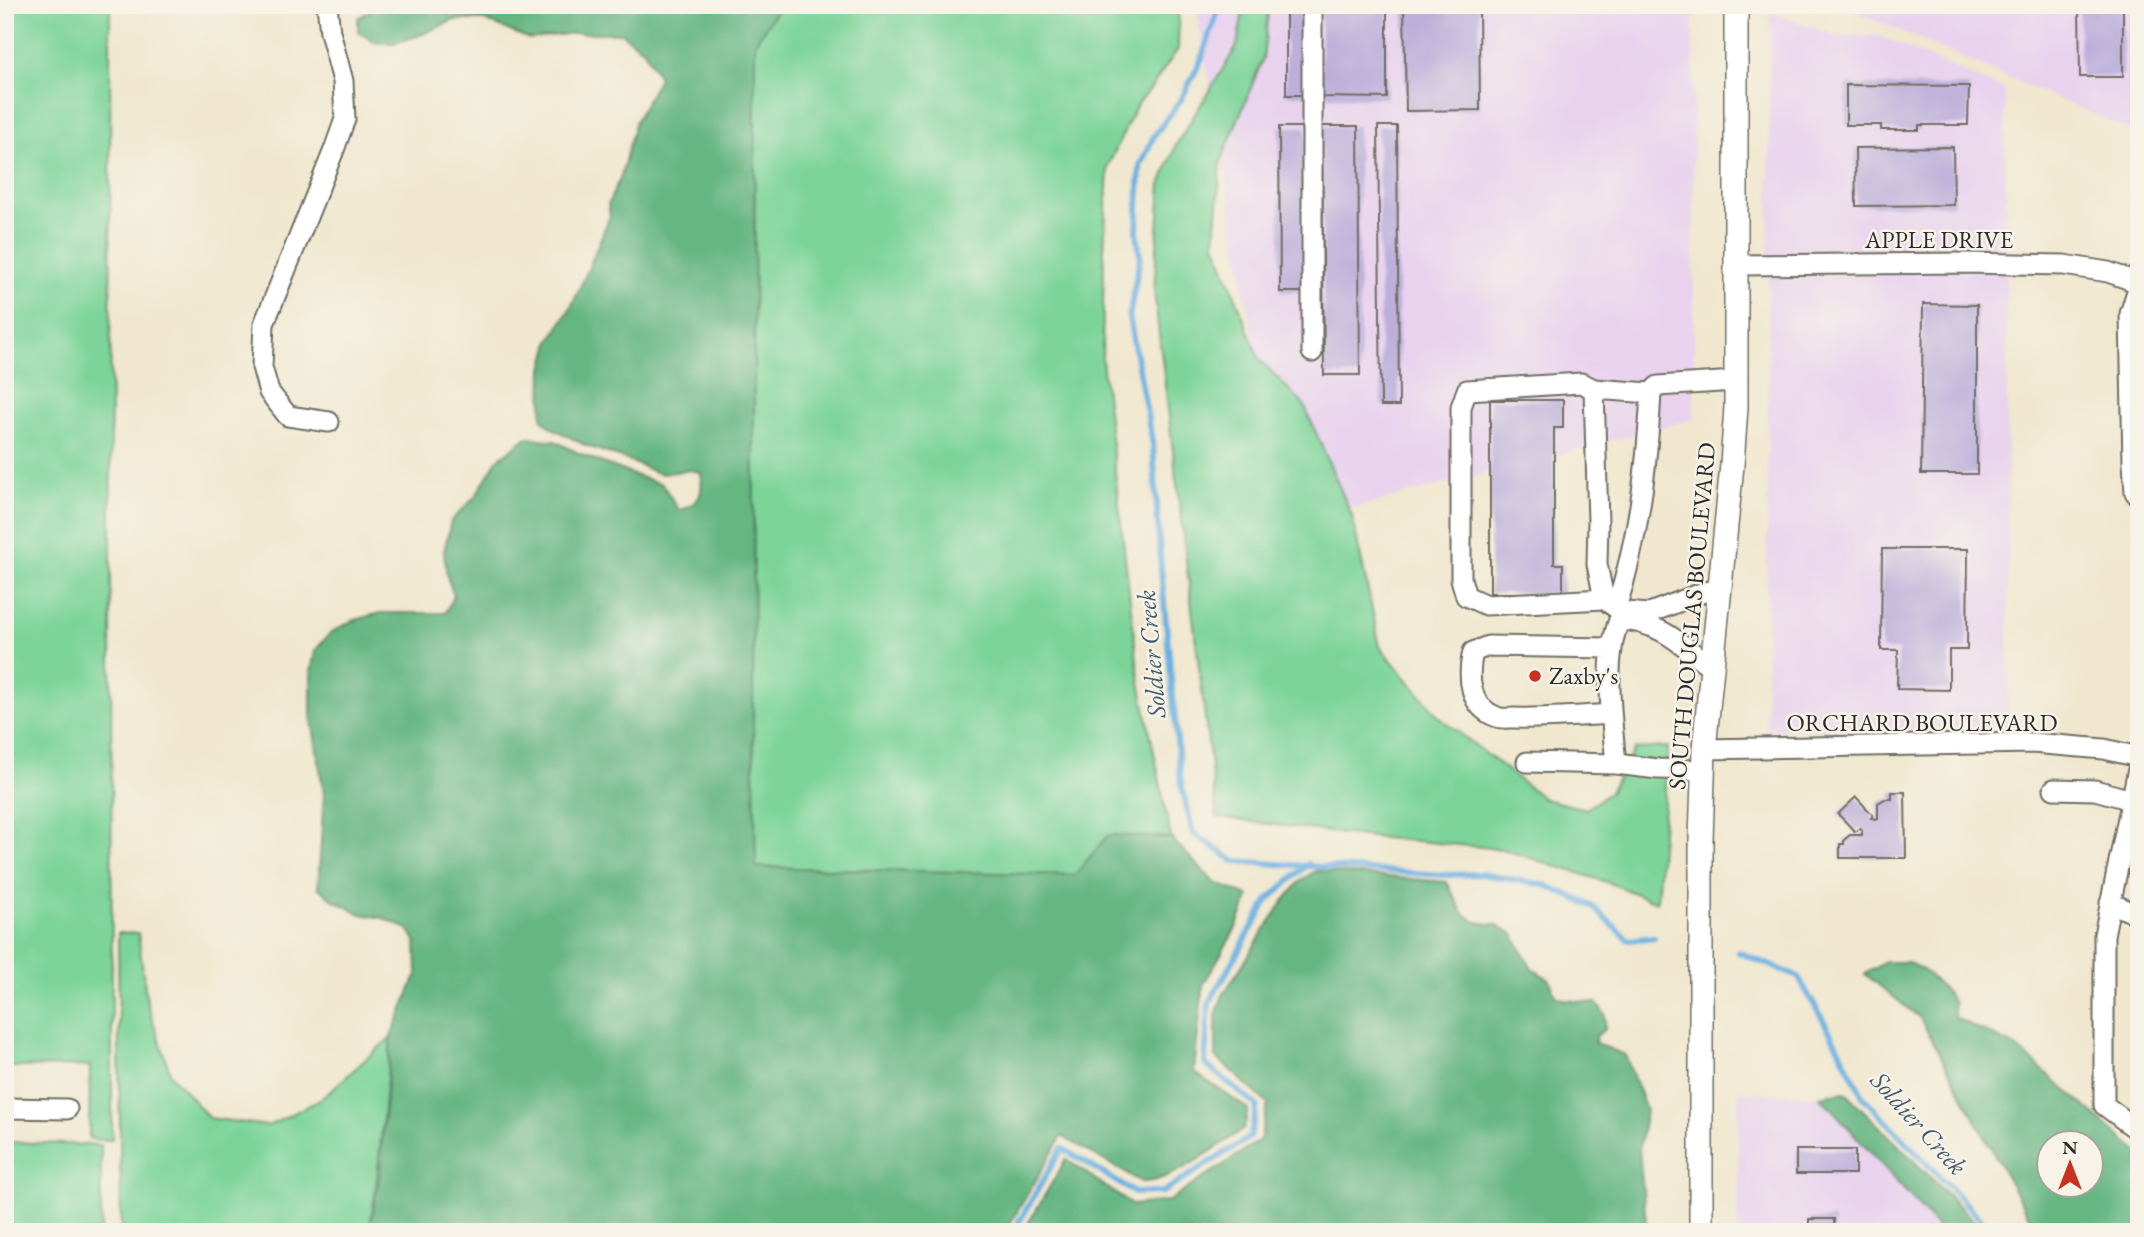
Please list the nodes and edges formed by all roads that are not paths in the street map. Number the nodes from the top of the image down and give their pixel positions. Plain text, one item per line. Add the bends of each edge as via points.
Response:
1 (327, 5) edge
2 (1312, 5) edge
3 (1737, 5) edge
4 (1737, 265) junction
5 (2139, 284) edge
6 (1312, 352) dead end
7 (1736, 382) junction
8 (1594, 389) junction
9 (1651, 394) junction
10 (329, 422) dead end
11 (2139, 497) edge
12 (1719, 590) junction
13 (1610, 603) junction
14 (1641, 617) junction
15 (1611, 648) junction
16 (1712, 668) junction
17 (1611, 714) junction
18 (2139, 757) edge
19 (1704, 760) junction
20 (1527, 762) dead end
21 (1616, 764) junction
22 (2139, 764) edge
23 (2054, 789) dead end
24 (2135, 800) edge
25 (2110, 904) junction
26 (2139, 915) edge
27 (5, 1108) edge
28 (66, 1109) dead end
29 (2139, 1132) edge
30 (1701, 1232) edge

1 - 10 street via 343,81 345,119 264,324 262,367 269,392 288,416
2 - 6 street
3 - 4 main road, SOUTH DOUGLAS BOULEVARD
4 - 5 street, APPLE DRIVE via 2064,265 2108,272
4 - 7 main road, SOUTH DOUGLAS BOULEVARD
5 - 11 street via 2130,314 2133,463
7 - 9 street via 1658,386
7 - 12 main road, SOUTH DOUGLAS BOULEVARD
8 - 9 street
8 - 13 street via 1597,564
8 - 13 street via 1581,383 1467,390 1461,407 1461,579 1466,596 1486,604
9 - 13 street via 1643,493 1629,569
12 - 14 street
12 - 16 main road, SOUTH DOUGLAS BOULEVARD
13 - 14 street
14 - 15 street via 1619,620
14 - 16 street
15 - 17 street
15 - 17 street via 1488,646 1473,652 1470,665 1474,699 1497,718
16 - 19 main road, SOUTH DOUGLAS BOULEVARD
17 - 21 street
18 - 19 street, ORCHARD BOULEVARD via 2032,743
19 - 21 street, ORCHARD BOULEVARD via 1658,769
19 - 30 main road, SOUTH DOUGLAS BOULEVARD
20 - 21 street, ORCHARD BOULEVARD
22 - 24 street
23 - 24 street via 2095,790
24 - 25 street
25 - 26 street
25 - 29 street via 2104,935 2104,1105
27 - 28 street

